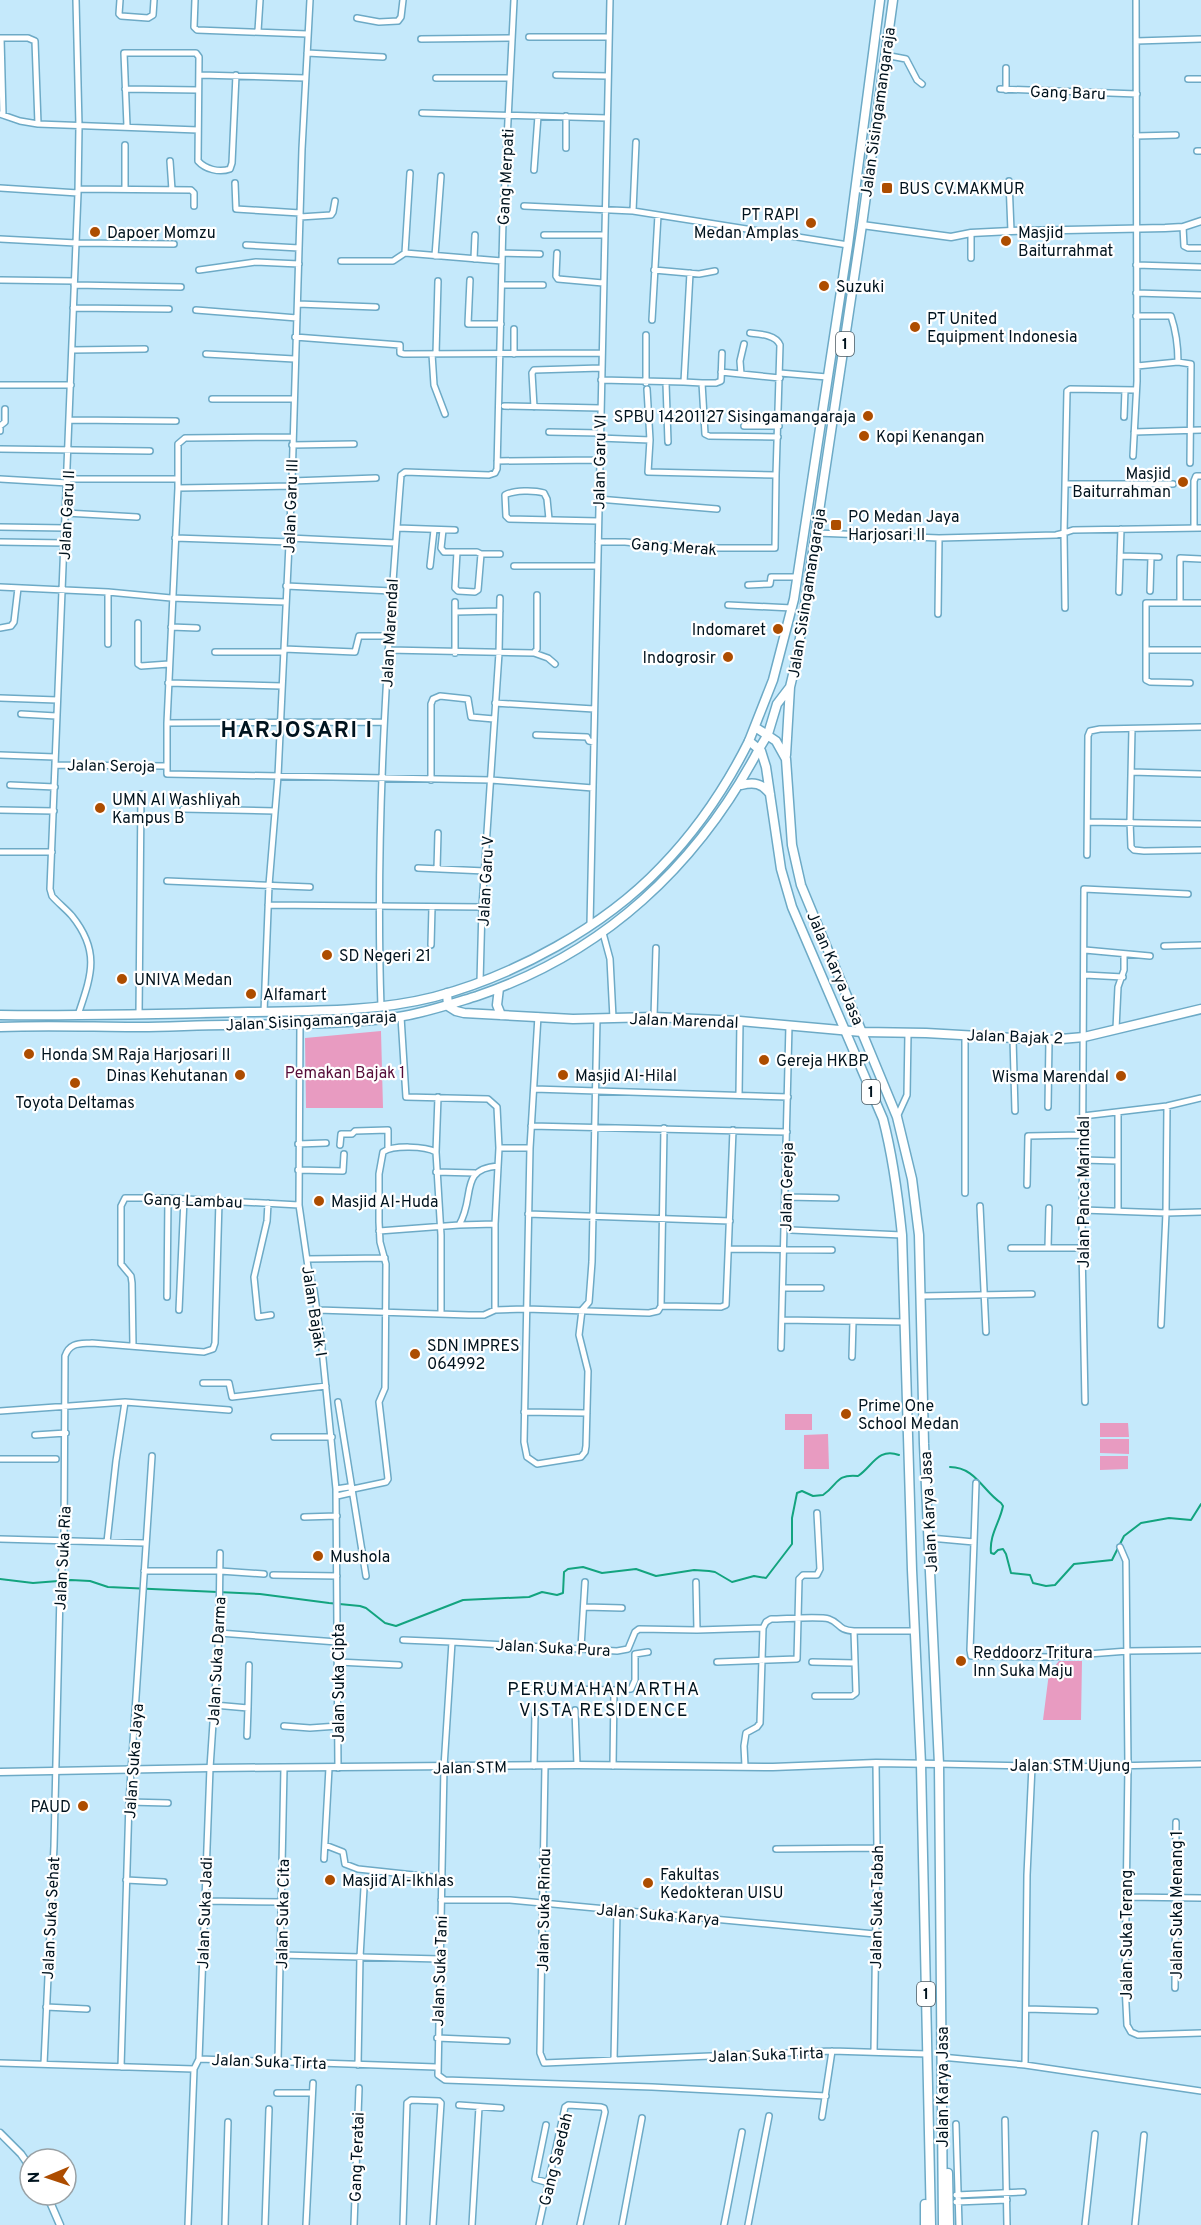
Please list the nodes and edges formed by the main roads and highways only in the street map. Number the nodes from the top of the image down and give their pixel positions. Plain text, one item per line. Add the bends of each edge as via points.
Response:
1 (880, 0) edge
2 (893, 0) edge
3 (790, 687) junction
4 (755, 727) junction
5 (768, 734) junction
6 (748, 741) junction
7 (759, 749) junction
8 (786, 759) junction
9 (741, 784) junction
10 (770, 795) junction
11 (499, 988) junction
12 (447, 993) junction
13 (434, 997) junction
14 (448, 1006) junction
15 (436, 1008) junction
16 (1201, 1009) edge
17 (0, 1014) edge
18 (501, 1015) junction
19 (0, 1027) edge
20 (846, 1030) junction
21 (862, 1032) junction
22 (923, 1375) junction
23 (907, 1376) junction
24 (942, 2107) junction
25 (928, 2109) junction
26 (925, 2225) edge
27 (931, 2225) edge
28 (943, 2225) edge
29 (950, 2225) edge

1 - 4 main road, Jalan Sisingamangaraja / 1 via 848,245 792,608 776,673
2 - 3 main road, Jalan Sisingamangaraja / 1 via 817,533
3 - 5 main road, Jalan Sisingamangaraja / 1 via 777,704
3 - 8 main road, Jalan Karya Jasa
4 - 5 main road
4 - 6 main road, Jalan Sisingamangaraja / 1
5 - 7 main road, Jalan Sisingamangaraja / 1
5 - 8 main road
6 - 7 main road
6 - 12 main road, Jalan Sisingamangaraja via 718,794 678,849 640,886 590,925 527,961
7 - 9 main road, Jalan Sisingamangaraja
7 - 10 main road, Jalan Karya Jasa / 1
8 - 21 main road, Jalan Karya Jasa / 1 via 796,867
9 - 10 main road via 761,785
9 - 11 main road, Jalan Sisingamangaraja via 700,842 671,874 603,933 548,967
10 - 20 main road, Jalan Karya Jasa / 1 via 781,869 792,907
11 - 14 main road, Jalan Sisingamangaraja
11 - 18 main road via 497,1005
12 - 13 main road, Jalan Sisingamangaraja
12 - 14 main road
13 - 15 main road
13 - 17 main road, Jalan Sisingamangaraja via 381,1007 264,1012
14 - 15 main road, Jalan Sisingamangaraja
14 - 18 main road, Jalan Marendal via 456,1011
15 - 19 main road, Jalan Sisingamangaraja via 401,1017 300,1023
16 - 21 main road, Jalan Bajak 2 via 1084,1037 1049,1040
18 - 20 main road, Jalan Marendal via 573,1019 654,1017
20 - 21 main road, Jalan Marendal
20 - 23 main road, Jalan Karya Jasa / 1 via 892,1151 902,1235
21 - 22 main road, Jalan Karya Jasa / 1 via 897,1117 912,1179 919,1235
22 - 23 main road
22 - 24 main road, Jalan Karya Jasa / 1 via 939,1764
23 - 25 main road, Jalan Karya Jasa / 1
24 - 28 main road, Jalan Karya Jasa / 1
24 - 29 main road via 953,2198
25 - 26 main road
25 - 27 main road, Jalan Karya Jasa / 1

